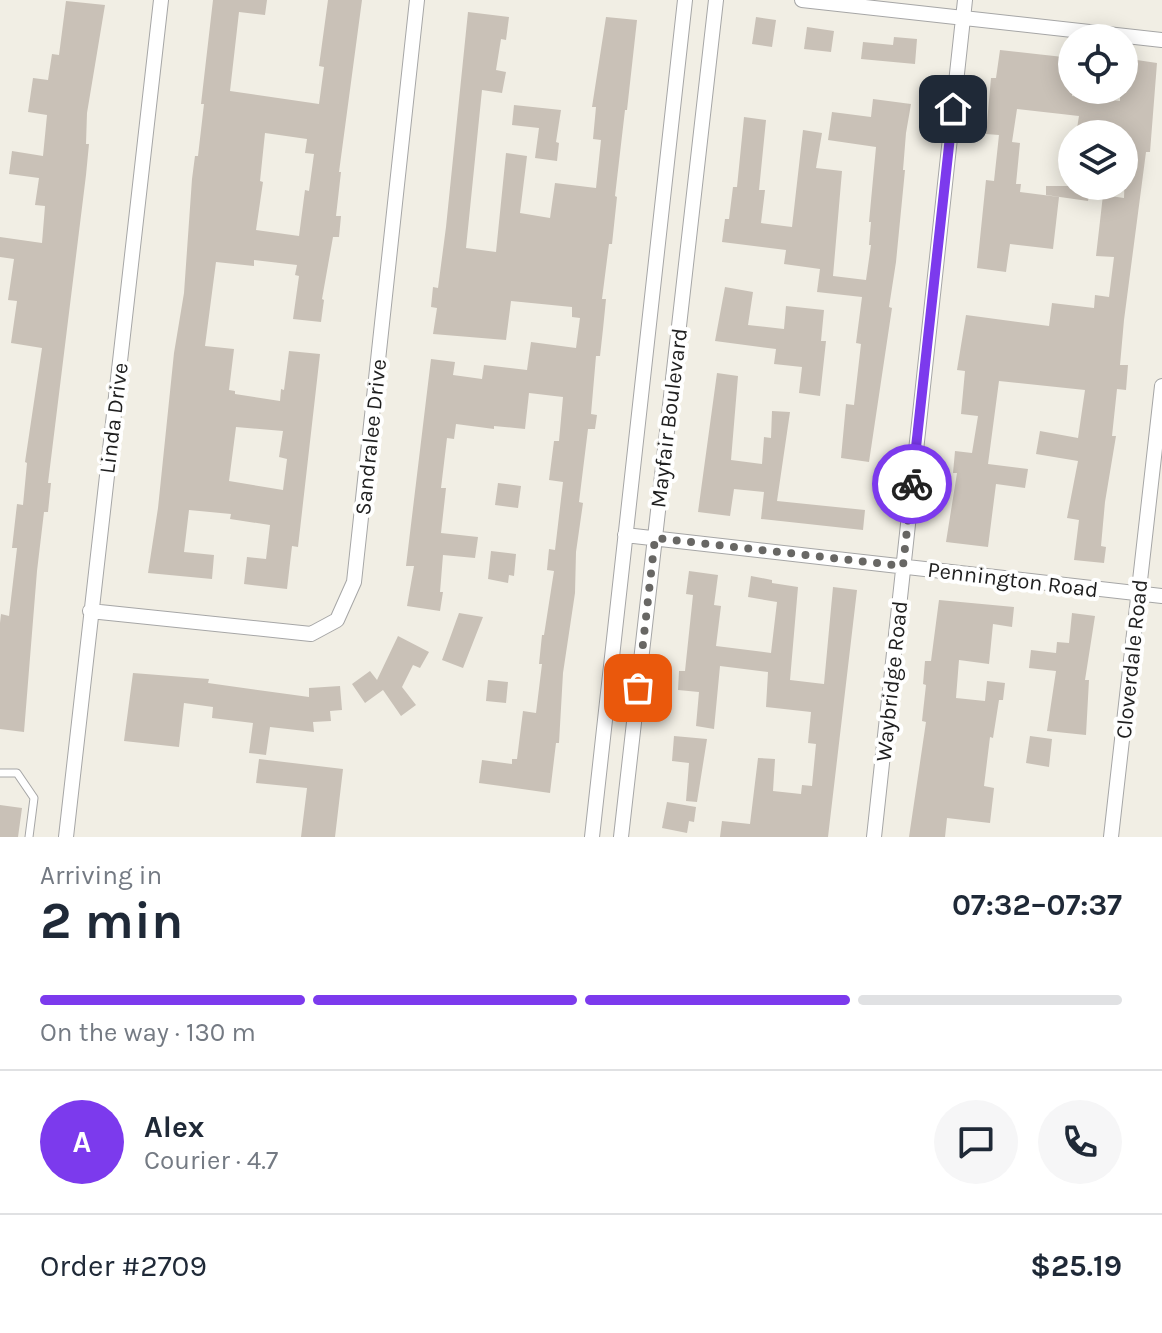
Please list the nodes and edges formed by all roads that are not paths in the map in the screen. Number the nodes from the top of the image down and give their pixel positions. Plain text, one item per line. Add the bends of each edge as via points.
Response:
1 (161, 0) edge
2 (417, 0) edge
3 (685, 0) edge
4 (716, 0) edge
5 (802, 0) edge
6 (965, 0) edge
7 (963, 18) junction
8 (1162, 40) edge
9 (1162, 386) edge
10 (625, 535) junction
11 (655, 538) junction
12 (903, 566) junction
13 (1139, 593) junction
14 (1162, 596) edge
15 (90, 611) junction
16 (0, 773) edge
17 (29, 837) edge
18 (66, 837) edge
19 (592, 837) edge
20 (621, 837) edge
21 (874, 837) edge
22 (1111, 837) edge

1 - 15 street, Linda Drive
2 - 15 street, Sandralee Drive via 354,582 337,620 311,634
3 - 10 street, Mayfair Boulevard
4 - 11 street, Mayfair Boulevard
5 - 7 street
6 - 7 street, Waybridge Road
7 - 8 street
7 - 12 street, Waybridge Road
9 - 13 street, Cloverdale Road
10 - 11 street, Pennington Road
10 - 19 street, Mayfair Boulevard
11 - 12 street, Pennington Road
11 - 20 street, Mayfair Boulevard
12 - 13 street, Pennington Road
12 - 21 street, Waybridge Road
13 - 14 street, Pennington Road
13 - 22 street, Cloverdale Road
15 - 18 street, Linda Drive
16 - 17 lane via 17,773 34,798

